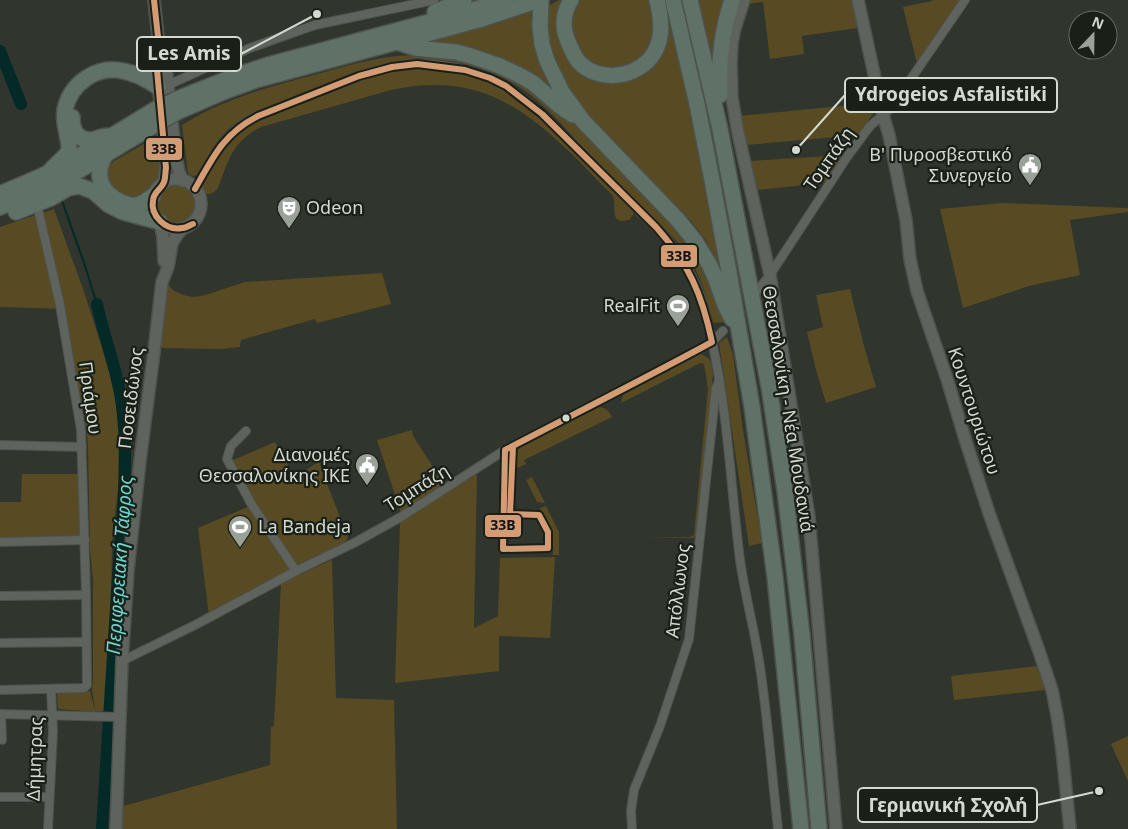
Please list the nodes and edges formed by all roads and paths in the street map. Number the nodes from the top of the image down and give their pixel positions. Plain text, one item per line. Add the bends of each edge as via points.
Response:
1 (154, 0) edge
2 (434, 0) edge
3 (464, 0) edge
4 (506, 0) edge
5 (571, 0) edge
6 (657, 0) edge
7 (673, 0) edge
8 (690, 0) edge
9 (732, 0) edge
10 (744, 0) edge
11 (858, 0) edge
12 (965, 0) edge
13 (537, 1) edge
14 (400, 35) junction
15 (158, 38) junction
16 (156, 59) junction
17 (133, 74) junction
18 (158, 99) junction
19 (883, 115) junction
20 (583, 121) junction
21 (720, 129) junction
22 (112, 136) junction
23 (106, 154) junction
24 (48, 174) junction
25 (183, 181) junction
26 (164, 183) junction
27 (195, 189) junction
28 (0, 194) edge
29 (153, 196) junction
30 (0, 207) edge
31 (38, 209) dead end
32 (0, 216) edge
33 (160, 222) junction
34 (182, 229) junction
35 (166, 272) junction
36 (770, 274) junction
37 (757, 291) dead end
38 (723, 331) dead end
39 (739, 332) junction
40 (712, 342) junction
41 (720, 379) junction
42 (246, 431) dead end
43 (0, 445) edge
44 (82, 447) junction
45 (85, 540) junction
46 (0, 542) edge
47 (296, 571) junction
48 (0, 596) edge
49 (86, 596) junction
50 (86, 642) junction
51 (0, 643) edge
52 (122, 661) junction
53 (51, 689) junction
54 (0, 690) edge
55 (1, 714) edge
56 (53, 715) junction
57 (117, 717) junction
58 (2, 740) dead end
59 (0, 797) edge
60 (49, 798) junction
61 (48, 829) edge
62 (116, 829) edge
63 (632, 829) edge
64 (778, 829) edge
65 (801, 829) edge
66 (819, 829) edge
67 (836, 829) edge
68 (1070, 829) edge

1 - 15 street
2 - 18 street via 315,25 250,48
3 - 14 highway via 430,14
4 - 14 highway
5 - 6 highway via 564,15 565,35 577,60 598,74 620,76 649,60 655,52 661,21
7 - 39 highway, Θεσσαλονίκη - Νέα Μουδανιά via 697,104
8 - 21 highway, Θεσσαλονίκη - Νέα Μουδανιά
9 - 21 highway via 721,52
10 - 36 street via 732,43 732,98
11 - 19 street, Κουντουριώτου
12 - 19 street, Τομπάζη
13 - 14 highway via 482,19
13 - 20 highway via 540,36 547,61 562,92
14 - 18 highway, bridge via 251,70 218,82 178,105
14 - 20 highway via 415,48 456,52 519,75
15 - 16 street
15 - 18 street via 165,59
16 - 17 highway via 148,72
16 - 18 street
17 - 18 highway via 152,82
17 - 24 highway via 97,72 76,86 64,113 69,148
18 - 22 highway
18 - 22 highway via 121,79 103,79 80,94 72,117 75,132 90,140
18 - 23 highway
18 - 25 street
18 - 26 street via 166,163
19 - 36 street, Τομπάζη via 870,126 847,157
19 - 68 street, Κουντουριώτου via 906,220 917,291 989,513 1052,690
20 - 39 highway via 695,241 712,270 724,305
21 - 66 highway, Θεσσαλονίκη - Νέα Μουδανιά via 769,386 784,491 803,643
22 - 24 highway
23 - 29 highway via 99,178 111,196 134,206
23 - 30 highway via 59,182
24 - 28 highway
25 - 26 street
25 - 27 street
26 - 29 street
27 - 34 street via 200,199 199,214 193,224
27 - 40 street via 224,141 252,118 359,76 392,67 416,64 465,70 490,78 524,99 658,228 683,258 692,276
29 - 33 street via 153,211
31 - 44 street, Πριάμου via 61,313 82,430
32 - 33 highway via 76,186 84,187 123,212
33 - 34 street
33 - 35 street
34 - 35 street, Ποσειδώνος via 172,243
35 - 52 street, Ποσειδώνος via 162,282 140,461
36 - 37 street, Τομπάζη
36 - 67 street via 809,517
38 - 40 street, Τομπάζη
39 - 65 highway, Θεσσαλονίκη - Νέα Μουδανιά via 775,577
40 - 41 street
40 - 47 street, Τομπάζη via 505,450 401,517
41 - 63 street, Απόλλωνος via 716,388 689,639 660,726 634,790
41 - 64 street via 740,561 762,675
42 - 47 street via 231,446 227,459 252,505
43 - 44 street
44 - 45 street, Πριάμου
45 - 46 street
45 - 49 street, Πριάμου
47 - 52 street, Τομπάζη
48 - 49 street
49 - 50 street, Πριάμου
50 - 51 street
50 - 53 street, Πριάμου via 86,687
52 - 57 street, Ποσειδώνος
53 - 54 street
53 - 56 street, Δήμητρας
55 - 56 street
55 - 58 street
56 - 57 street
56 - 60 street, Δήμητρας
57 - 62 street, Ποσειδώνος
59 - 60 street
60 - 61 street, Δήμητρας

